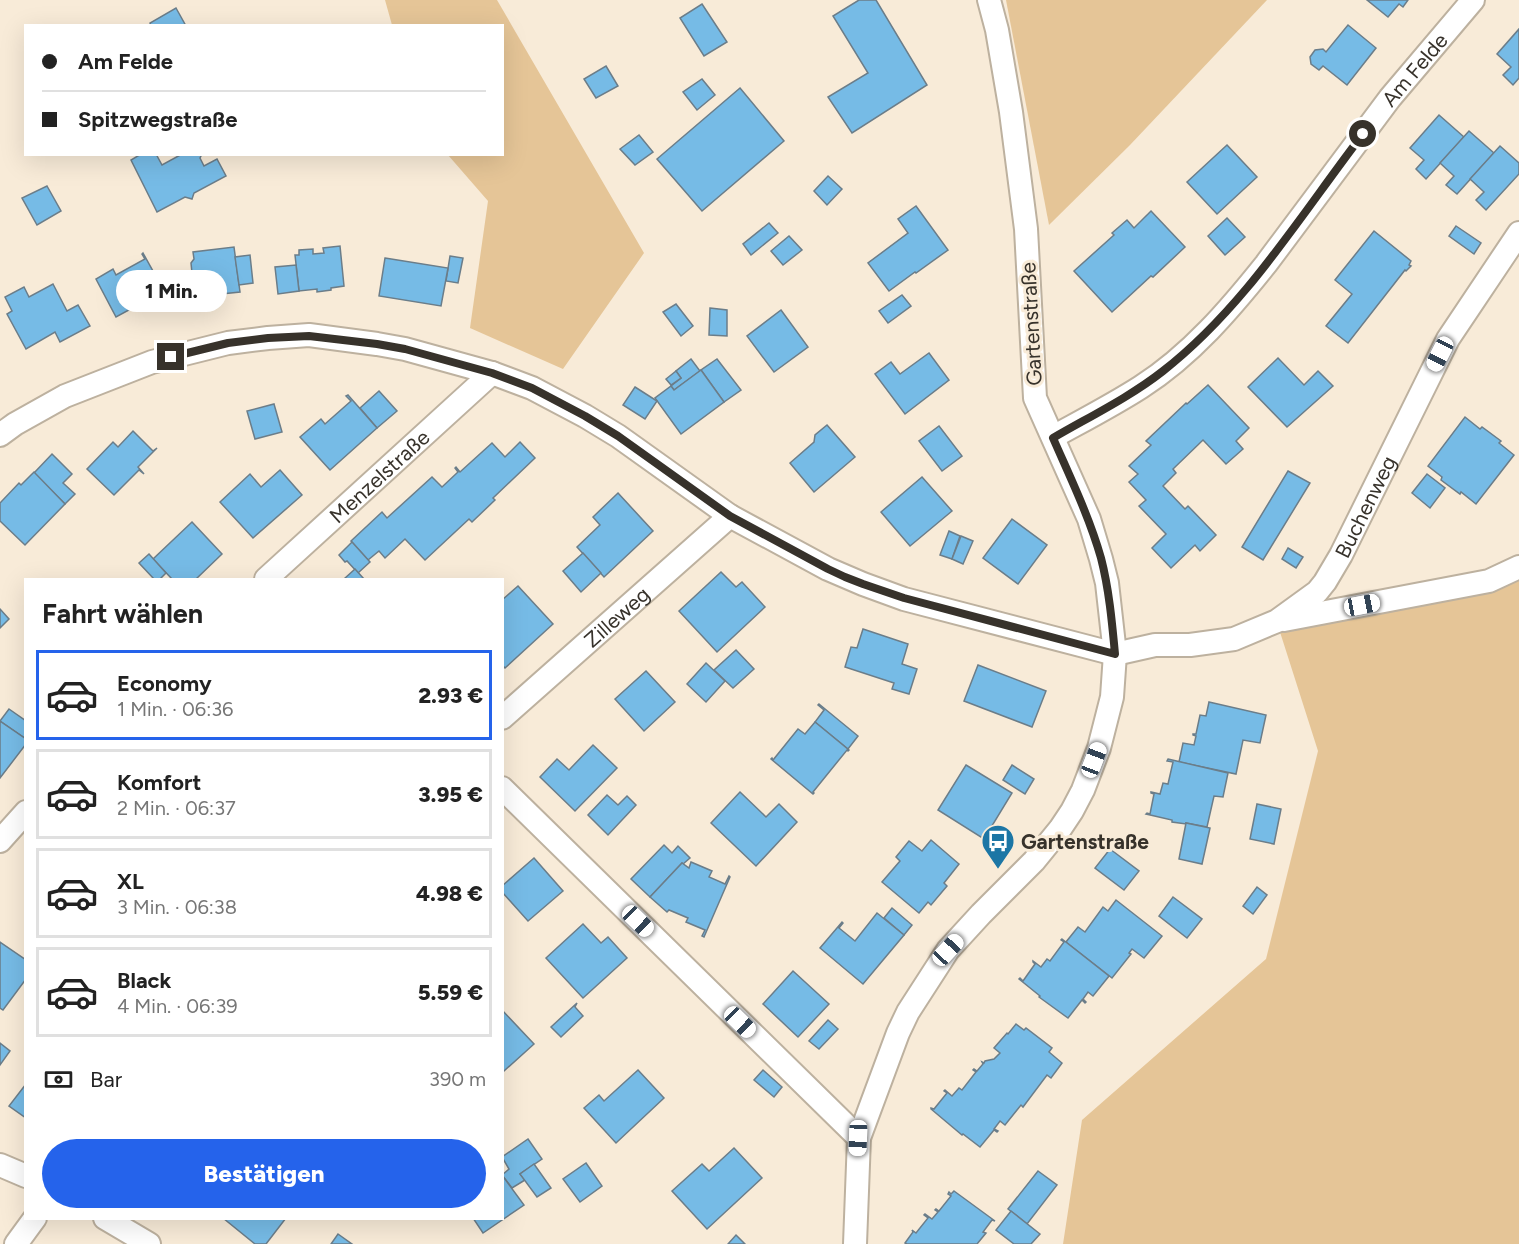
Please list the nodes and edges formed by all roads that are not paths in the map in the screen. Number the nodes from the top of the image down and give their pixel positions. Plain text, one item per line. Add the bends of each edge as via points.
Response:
1 (989, 0) edge
2 (1473, 0) edge
3 (1519, 233) edge
4 (492, 373) junction
5 (0, 435) edge
6 (1053, 438) junction
7 (730, 516) junction
8 (1519, 567) edge
9 (267, 578) edge
10 (1277, 621) junction
11 (1115, 654) junction
12 (504, 716) edge
13 (504, 790) edge
14 (24, 814) edge
15 (0, 841) edge
16 (858, 1138) junction
17 (0, 1165) edge
18 (24, 1175) edge
19 (33, 1220) edge
20 (108, 1220) edge
21 (15, 1244) edge
22 (149, 1244) edge
23 (855, 1244) edge

1 - 6 street, Gartenstraße via 1011,112 1026,229 1035,398
2 - 6 street, Am Felde via 1390,98 1266,264 1208,332 1141,387
3 - 10 street, Buchenweg via 1448,339 1325,582
4 - 5 street via 405,349 309,336 228,343 152,362 98,382 65,396
4 - 7 street via 532,388 585,416
4 - 9 street, Menzelstraße
6 - 11 street, Gartenstraße via 1089,519 1101,559
7 - 11 street via 863,584
7 - 12 street, Zilleweg
8 - 10 street via 1489,581
10 - 11 street, Buchenweg via 1234,639 1155,645
11 - 16 street, Gartenstraße via 1107,721 1077,802 1034,861 948,950 908,1012
13 - 16 street
14 - 15 street
16 - 23 street, Gartenstraße
17 - 18 street
19 - 21 street
20 - 22 street

